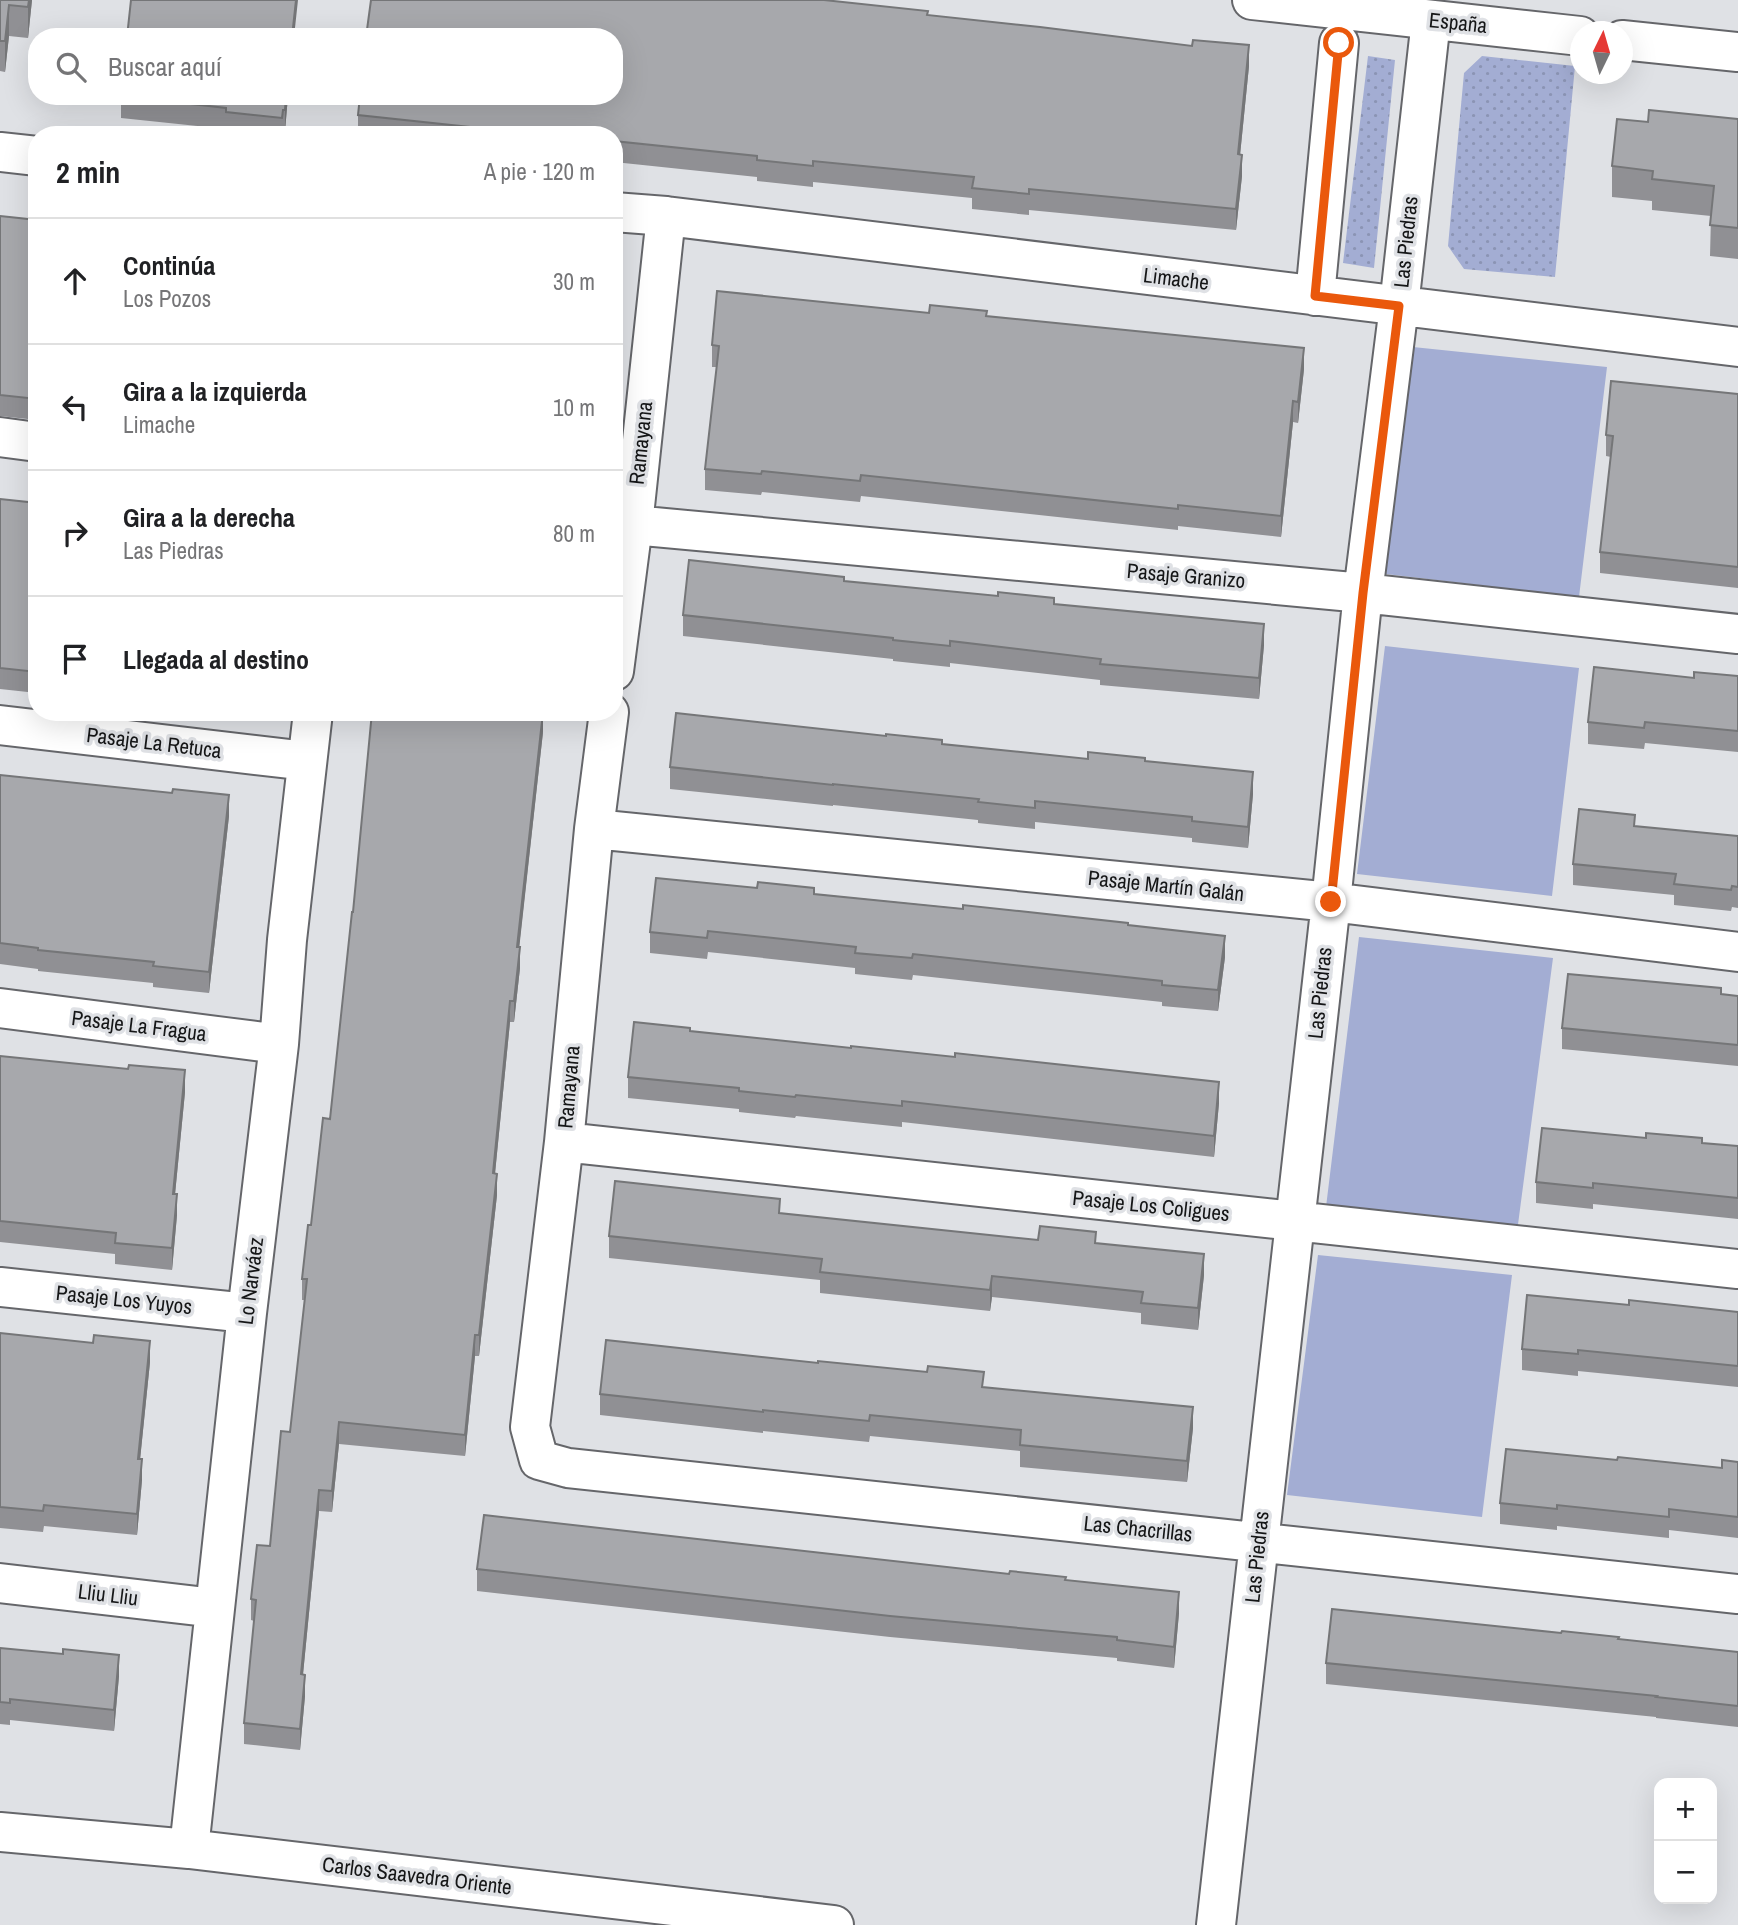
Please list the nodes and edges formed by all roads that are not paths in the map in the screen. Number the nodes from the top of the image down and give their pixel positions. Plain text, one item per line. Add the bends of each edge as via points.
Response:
1 (1252, 0) edge
2 (1420, 13) edge
3 (1570, 35) edge
4 (1633, 41) edge
5 (1339, 43) dead end
6 (1738, 52) edge
7 (0, 152) edge
8 (28, 155) edge
9 (623, 213) edge
10 (666, 216) junction
11 (1315, 296) junction
12 (1399, 306) junction
13 (1738, 347) edge
14 (0, 437) edge
15 (28, 441) edge
16 (633, 525) junction
17 (1363, 593) junction
18 (623, 602) edge
19 (1738, 634) edge
20 (312, 721) edge
21 (608, 721) edge
22 (0, 725) edge
23 (307, 761) junction
24 (594, 829) junction
25 (1331, 902) junction
26 (1738, 952) edge
27 (0, 1008) edge
28 (279, 1044) junction
29 (564, 1142) junction
30 (1295, 1222) junction
31 (1738, 1269) edge
32 (0, 1287) edge
33 (247, 1313) junction
34 (539, 1460) joint
35 (1259, 1542) junction
36 (0, 1583) edge
37 (1738, 1594) edge
38 (215, 1608) junction
39 (0, 1832) edge
40 (189, 1849) junction
41 (834, 1925) edge
42 (1216, 1925) edge

1 - 2 street, España
2 - 3 street, España
2 - 12 street, Las Piedras
4 - 6 street
5 - 11 street
7 - 8 street
9 - 10 street, Limache
10 - 11 street, Limache
10 - 16 street, Ramayana
11 - 12 street, Limache
12 - 13 street, Limache
12 - 17 street, Las Piedras
14 - 15 street
16 - 17 street, Pasaje Granizo
16 - 18 street, Ramayana
17 - 19 street, Pasaje Granizo
17 - 25 street, Las Piedras
20 - 23 street, Lo Narváez
21 - 24 street, Ramayana
22 - 23 street, Pasaje La Retuca
23 - 28 street, Lo Narváez
24 - 25 street, Pasaje Martín Galán
24 - 29 street, Ramayana
25 - 26 street, Pasaje Martín Galán
25 - 30 street, Las Piedras
27 - 28 street, Pasaje La Fragua
28 - 33 street, Lo Narváez
29 - 30 street, Pasaje Los Coligues
29 - 34 street, Ramayana via 530,1427
30 - 31 street, Pasaje Los Coligues
30 - 35 street, Las Piedras
32 - 33 street, Pasaje Los Yuyos
33 - 38 street, Lo Narváez
34 - 35 street, Las Chacrillas via 568,1468
35 - 37 street, Las Chacrillas
35 - 42 street, Las Piedras
36 - 38 street, Lliu Lliu
38 - 40 street, Lo Narváez
39 - 40 street, Carlos Saavedra Oriente
40 - 41 street, Carlos Saavedra Oriente

